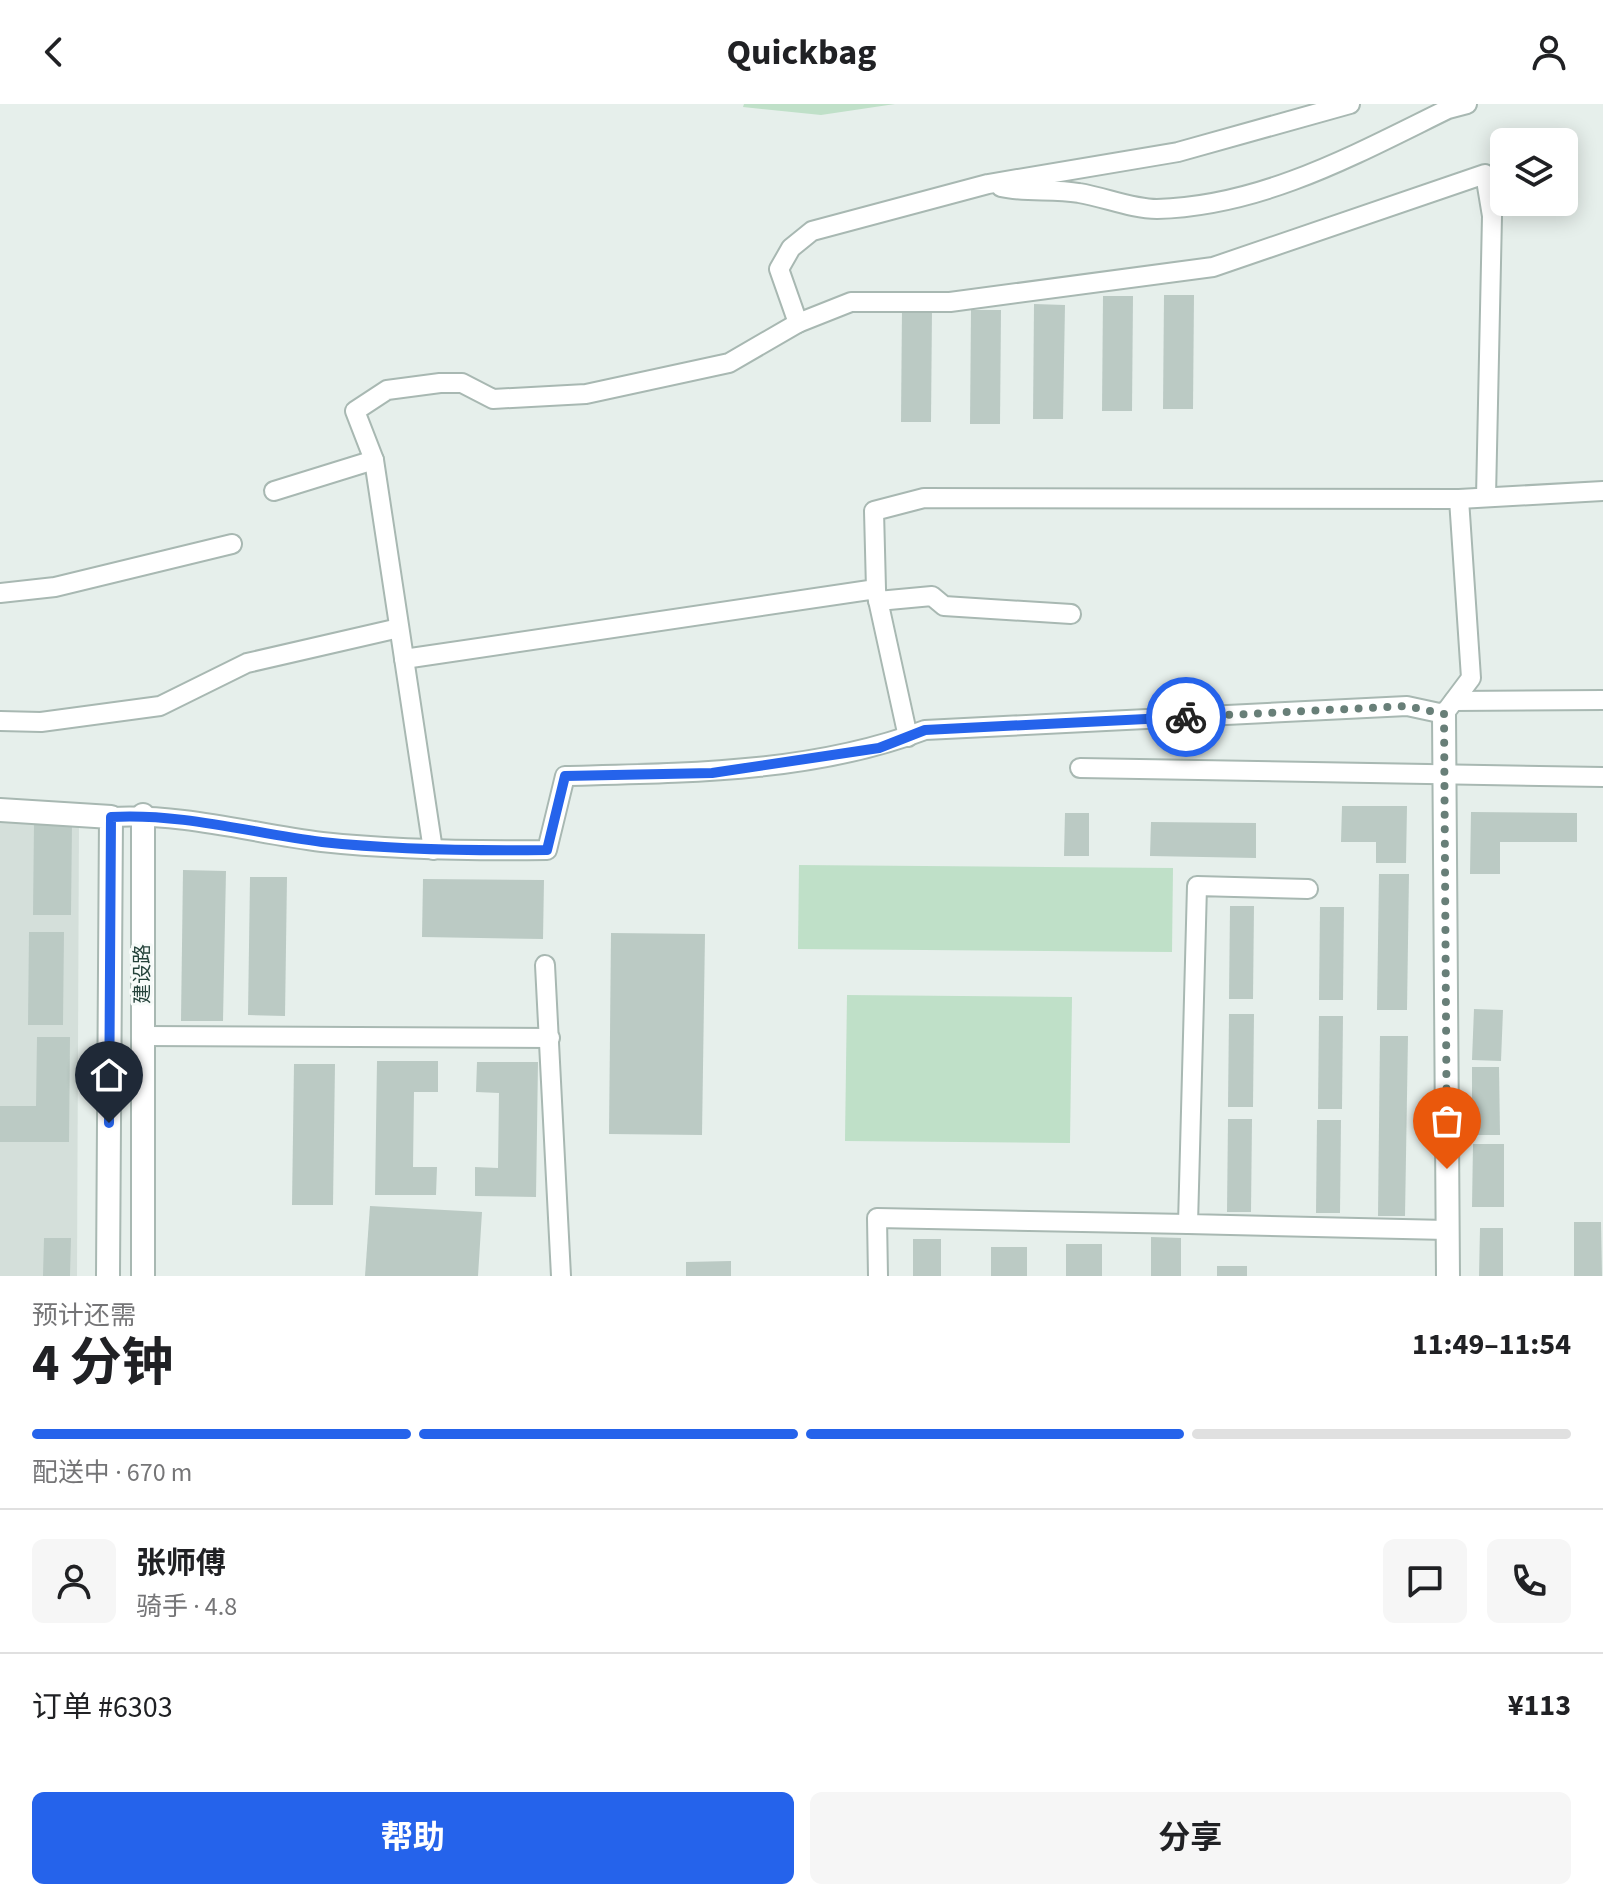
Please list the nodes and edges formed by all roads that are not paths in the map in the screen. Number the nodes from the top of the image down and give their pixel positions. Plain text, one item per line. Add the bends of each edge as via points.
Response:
1 (1350, 104) edge
2 (1467, 104) edge
3 (988, 184) junction
4 (798, 323) junction
5 (374, 460) junction
6 (274, 491) dead end
7 (1603, 491) edge
8 (1486, 497) junction
9 (1459, 499) junction
10 (232, 544) dead end
11 (0, 593) edge
12 (877, 595) junction
13 (1071, 614) dead end
14 (399, 628) junction
15 (404, 659) junction
16 (1603, 700) edge
17 (1449, 708) junction
18 (0, 721) edge
19 (908, 737) junction
20 (1080, 768) dead end
21 (1445, 775) junction
22 (1603, 777) edge
23 (0, 810) edge
24 (143, 815) junction
25 (111, 817) junction
26 (433, 850) junction
27 (1308, 889) dead end
28 (545, 965) dead end
29 (143, 1036) junction
30 (550, 1038) junction
31 (1188, 1224) junction
32 (1447, 1230) junction
33 (108, 1276) edge
34 (143, 1276) edge
35 (561, 1276) edge
36 (878, 1276) edge
37 (1448, 1276) edge

1 - 3 street via 1178,152
2 - 3 street via 1305,179 1209,204 1153,209 1077,192 1020,191
3 - 4 street via 812,231 791,248 779,269
4 - 5 street via 729,363 586,394 493,399 462,383 387,390 355,411
4 - 8 street via 851,302 950,302 1213,267 1485,174 1492,216
5 - 6 street
5 - 14 street
7 - 8 street
8 - 9 street
9 - 12 street via 924,498 874,511
9 - 17 street via 1471,678
10 - 11 street via 55,587
12 - 13 street via 932,596 944,606
12 - 15 street
12 - 19 street
14 - 15 street
14 - 18 street via 247,663 160,706 41,722
15 - 26 street
16 - 17 street
17 - 19 street via 925,730
17 - 21 street
19 - 26 street via 879,748 712,773 565,776 547,850
20 - 21 street
21 - 22 street
21 - 32 street
23 - 25 street
24 - 25 street
24 - 26 street via 322,842
24 - 29 street, 建设路
25 - 33 street, 建设路
27 - 31 street via 1197,886
28 - 30 street
29 - 30 street
29 - 34 street, 建设路
30 - 35 street
31 - 32 street
31 - 36 street via 877,1218
32 - 37 street

